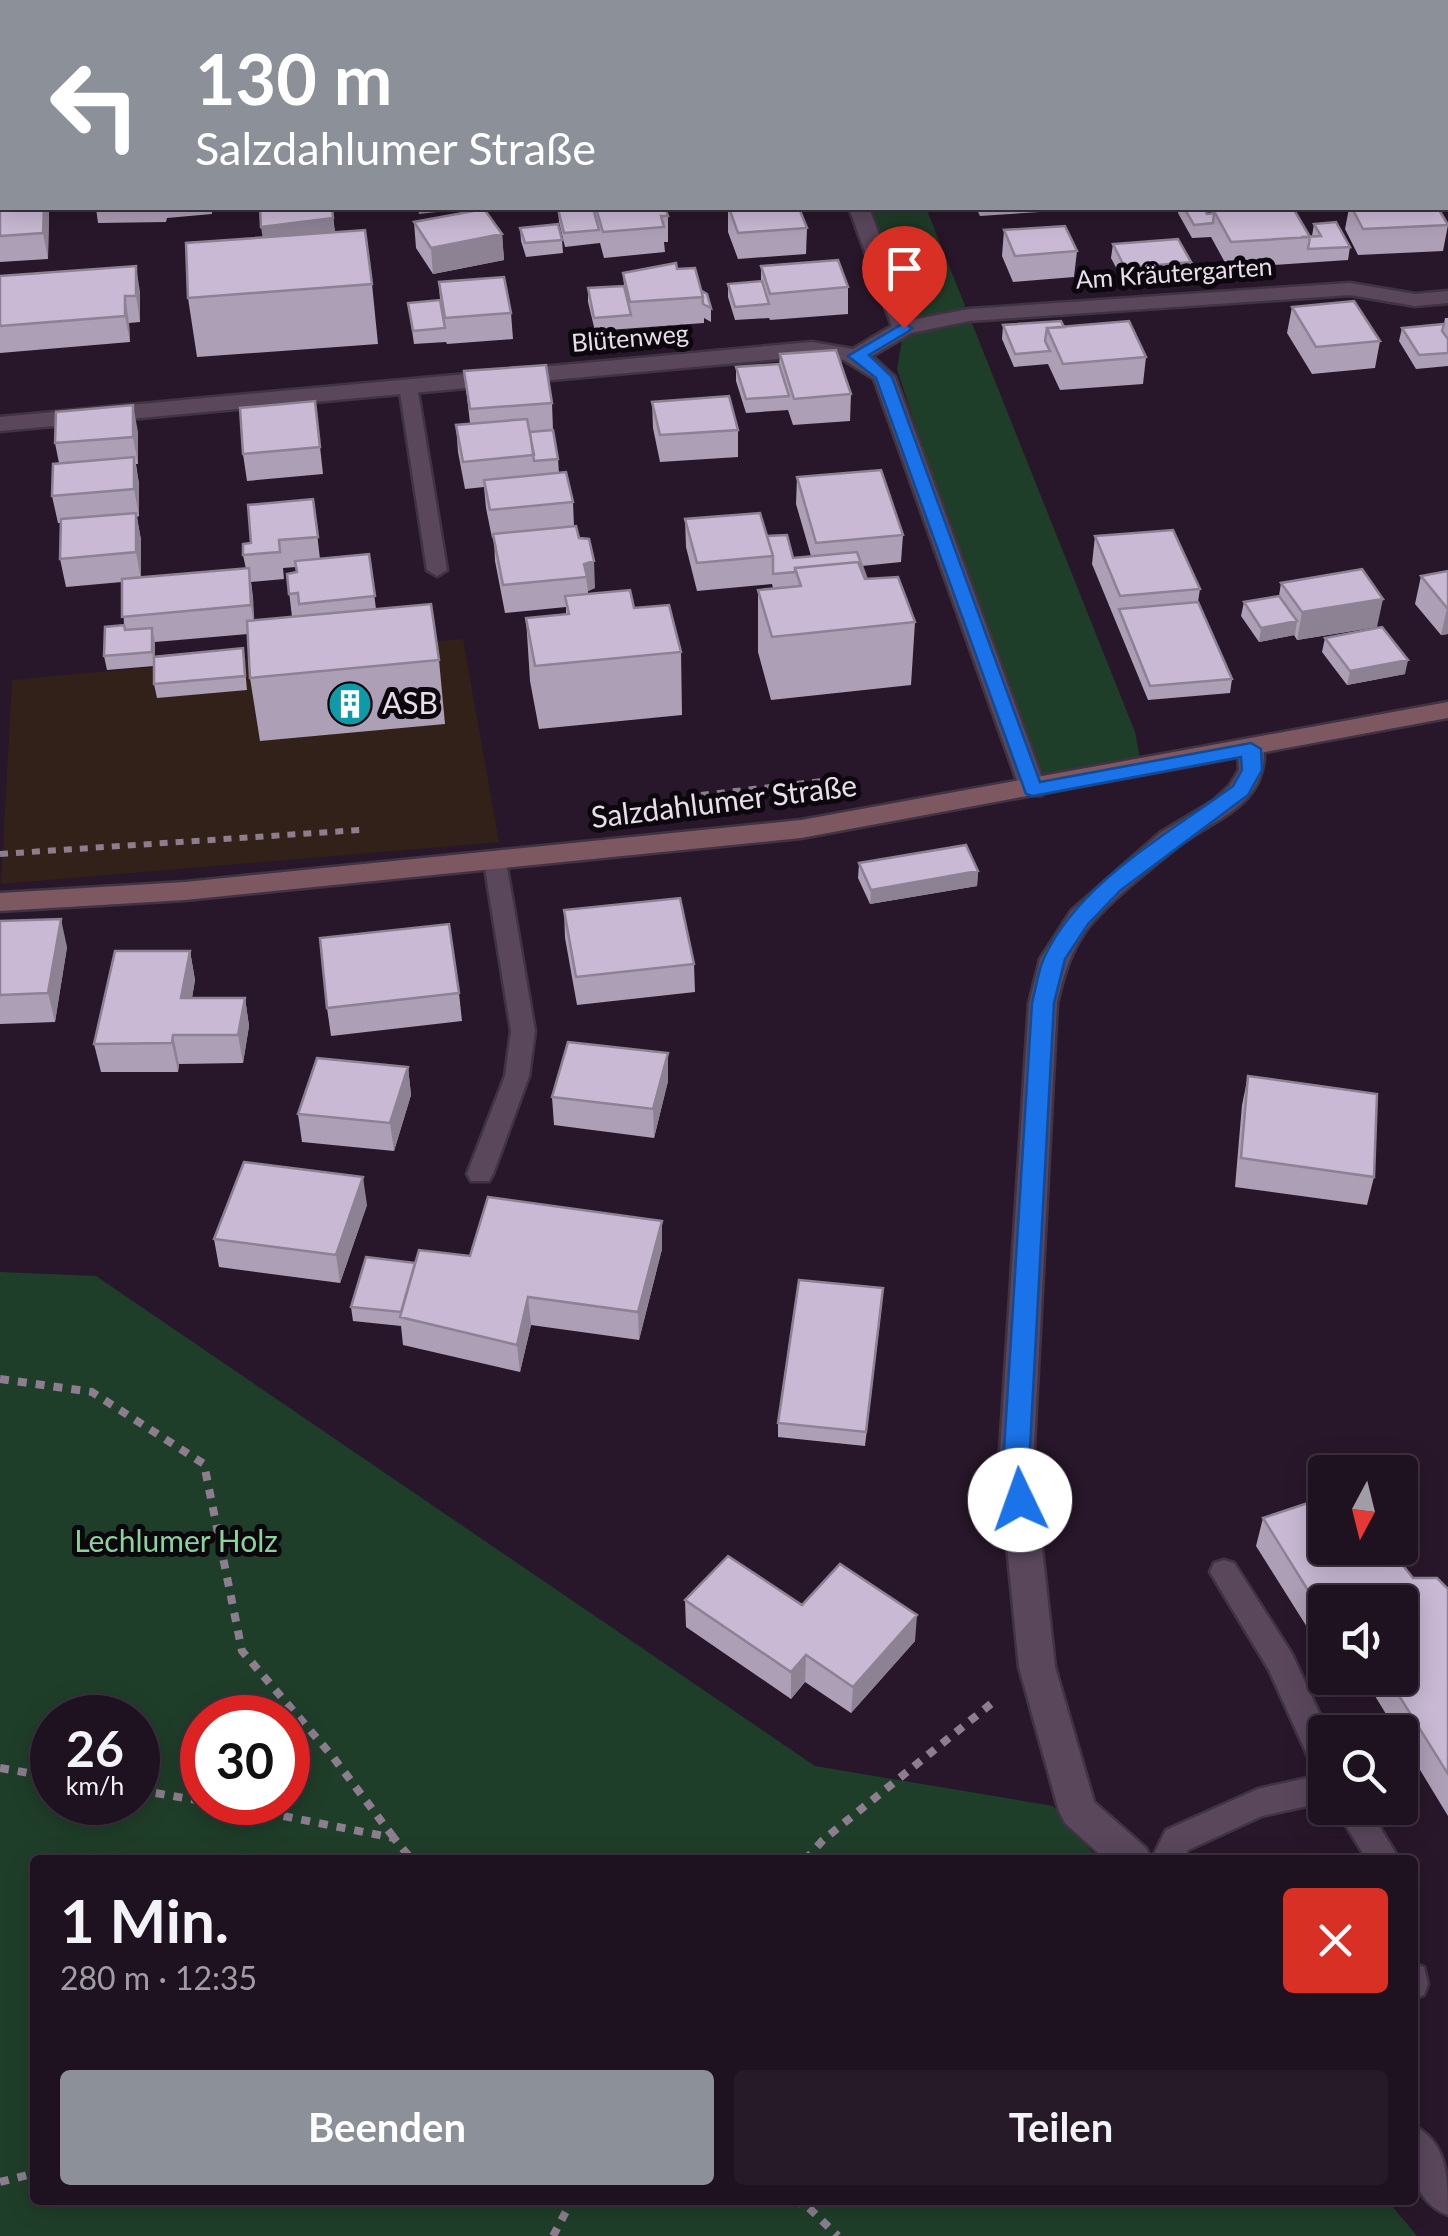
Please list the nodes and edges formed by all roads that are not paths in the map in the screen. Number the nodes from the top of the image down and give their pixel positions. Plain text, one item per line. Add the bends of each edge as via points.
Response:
1 (860, 210) edge
2 (1448, 297) edge
3 (904, 328) junction
4 (856, 356) junction
5 (408, 386) junction
6 (0, 424) edge
7 (437, 570) dead end
8 (1448, 710) edge
9 (1251, 749) junction
10 (1033, 789) junction
11 (495, 862) junction
12 (0, 902) edge
13 (480, 1174) dead end
14 (1224, 1572) dead end
15 (1308, 1723) edge
16 (1308, 1792) edge
17 (1362, 1825) edge
18 (1127, 1855) edge
19 (1169, 1855) edge
20 (1381, 1855) edge
21 (1418, 2153) edge
22 (1448, 2194) edge

1 - 3 street
2 - 3 street, Am Kräutergarten via 1415,300 1350,288 969,314
3 - 4 street, Am Kräutergarten
4 - 5 street, Blütenweg via 812,349
4 - 10 street via 884,377
5 - 6 street, Blütenweg
5 - 7 lane
8 - 9 main road, Salzdahlumer Straße
9 - 10 main road, Salzdahlumer Straße
9 - 18 street via 1252,770 1240,790 1081,918 1054,959 1043,1003 1016,1466 1037,1667 1078,1812
10 - 11 main road, Salzdahlumer Straße via 801,829
11 - 12 main road, Salzdahlumer Straße
11 - 13 lane via 523,1031 517,1076
14 - 15 lane via 1281,1663
16 - 19 lane via 1258,1804 1176,1840
17 - 20 lane
21 - 22 street

